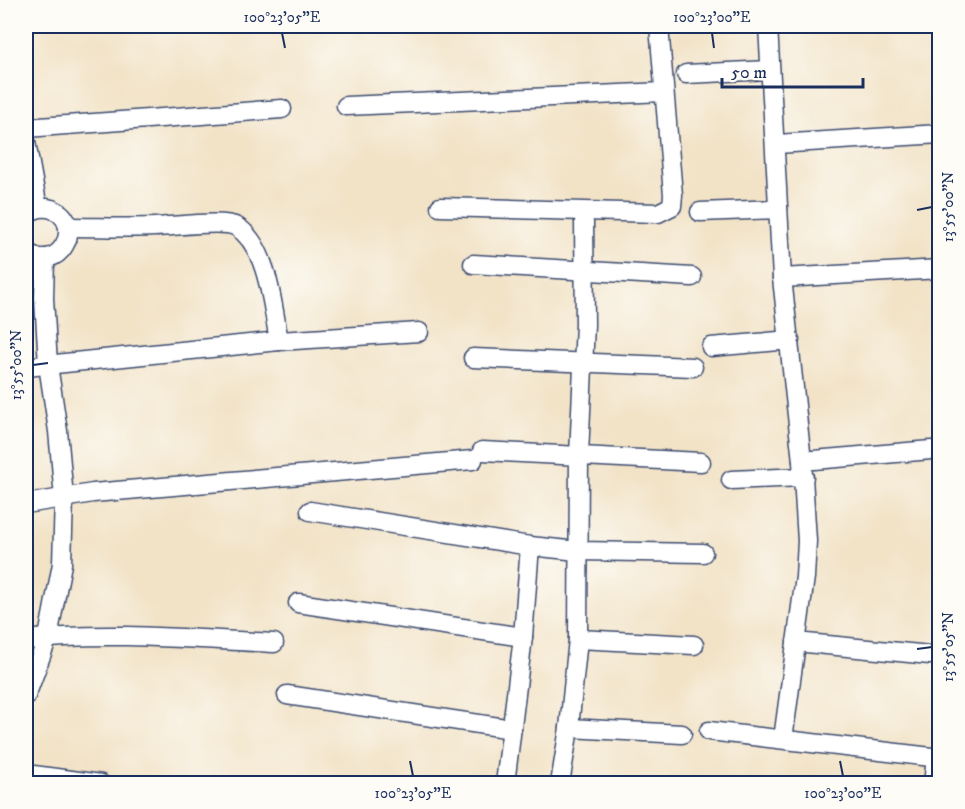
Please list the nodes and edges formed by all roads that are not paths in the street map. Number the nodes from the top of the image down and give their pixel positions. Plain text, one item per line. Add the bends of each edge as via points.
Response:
1 (658, 26) edge
2 (768, 26) edge
3 (770, 70) junction
4 (686, 74) dead end
5 (664, 92) junction
6 (346, 106) dead end
7 (282, 108) dead end
8 (26, 128) edge
9 (939, 134) edge
10 (26, 142) edge
11 (776, 144) junction
12 (440, 207) dead end
13 (778, 208) junction
14 (32, 212) edge
15 (700, 212) dead end
16 (584, 222) dead end
17 (68, 227) junction
18 (26, 251) edge
19 (45, 258) junction
20 (473, 264) dead end
21 (939, 269) edge
22 (584, 270) junction
23 (692, 277) dead end
24 (782, 278) junction
25 (419, 332) dead end
26 (790, 340) junction
27 (279, 341) junction
28 (711, 347) dead end
29 (473, 358) dead end
30 (583, 364) junction
31 (48, 365) junction
32 (26, 367) edge
33 (693, 367) dead end
34 (931, 450) dead end
35 (579, 455) junction
36 (701, 462) dead end
37 (803, 469) junction
38 (731, 480) dead end
39 (64, 498) junction
40 (26, 504) edge
41 (310, 511) dead end
42 (530, 546) junction
43 (578, 551) junction
44 (703, 553) dead end
45 (298, 603) dead end
46 (523, 637) junction
47 (48, 638) junction
48 (578, 639) junction
49 (26, 640) edge
50 (796, 642) junction
51 (274, 643) dead end
52 (694, 645) dead end
53 (930, 655) dead end
54 (287, 694) dead end
55 (26, 696) edge
56 (568, 728) junction
57 (512, 729) junction
58 (709, 731) dead end
59 (682, 734) dead end
60 (783, 739) junction
61 (938, 758) edge
62 (26, 774) edge
63 (101, 783) edge
64 (505, 783) edge
65 (560, 783) edge
66 (933, 783) edge

1 - 5 street
2 - 3 street
3 - 4 street
3 - 11 street
5 - 6 street
5 - 12 street via 673,195 672,206 667,210 658,213
7 - 8 street
9 - 11 street
10 - 14 street
11 - 13 street
13 - 15 street
13 - 24 street
14 - 17 street via 48,208 64,218
16 - 22 street
17 - 19 street via 66,244
17 - 27 street via 223,223 237,227 260,258 268,279
18 - 19 street
19 - 31 street
20 - 22 street
21 - 24 street
22 - 23 street
22 - 30 street
24 - 26 street
25 - 27 street
26 - 28 street
26 - 37 street
27 - 31 street
29 - 30 street
30 - 33 street
30 - 35 street
31 - 32 street
31 - 39 street
34 - 37 street
35 - 36 street
35 - 39 street via 477,455
35 - 43 street
37 - 38 street
37 - 50 street via 807,541
39 - 40 street
39 - 47 street via 62,564
41 - 42 street
42 - 43 street
42 - 46 street
43 - 44 street
43 - 48 street
45 - 46 street
46 - 57 street
47 - 49 street
47 - 51 street via 143,636
47 - 55 street
48 - 52 street
48 - 56 street
50 - 53 street
50 - 60 street
54 - 57 street
56 - 59 street
56 - 65 street
57 - 64 street
58 - 60 street
60 - 61 street
61 - 66 street
62 - 63 street

